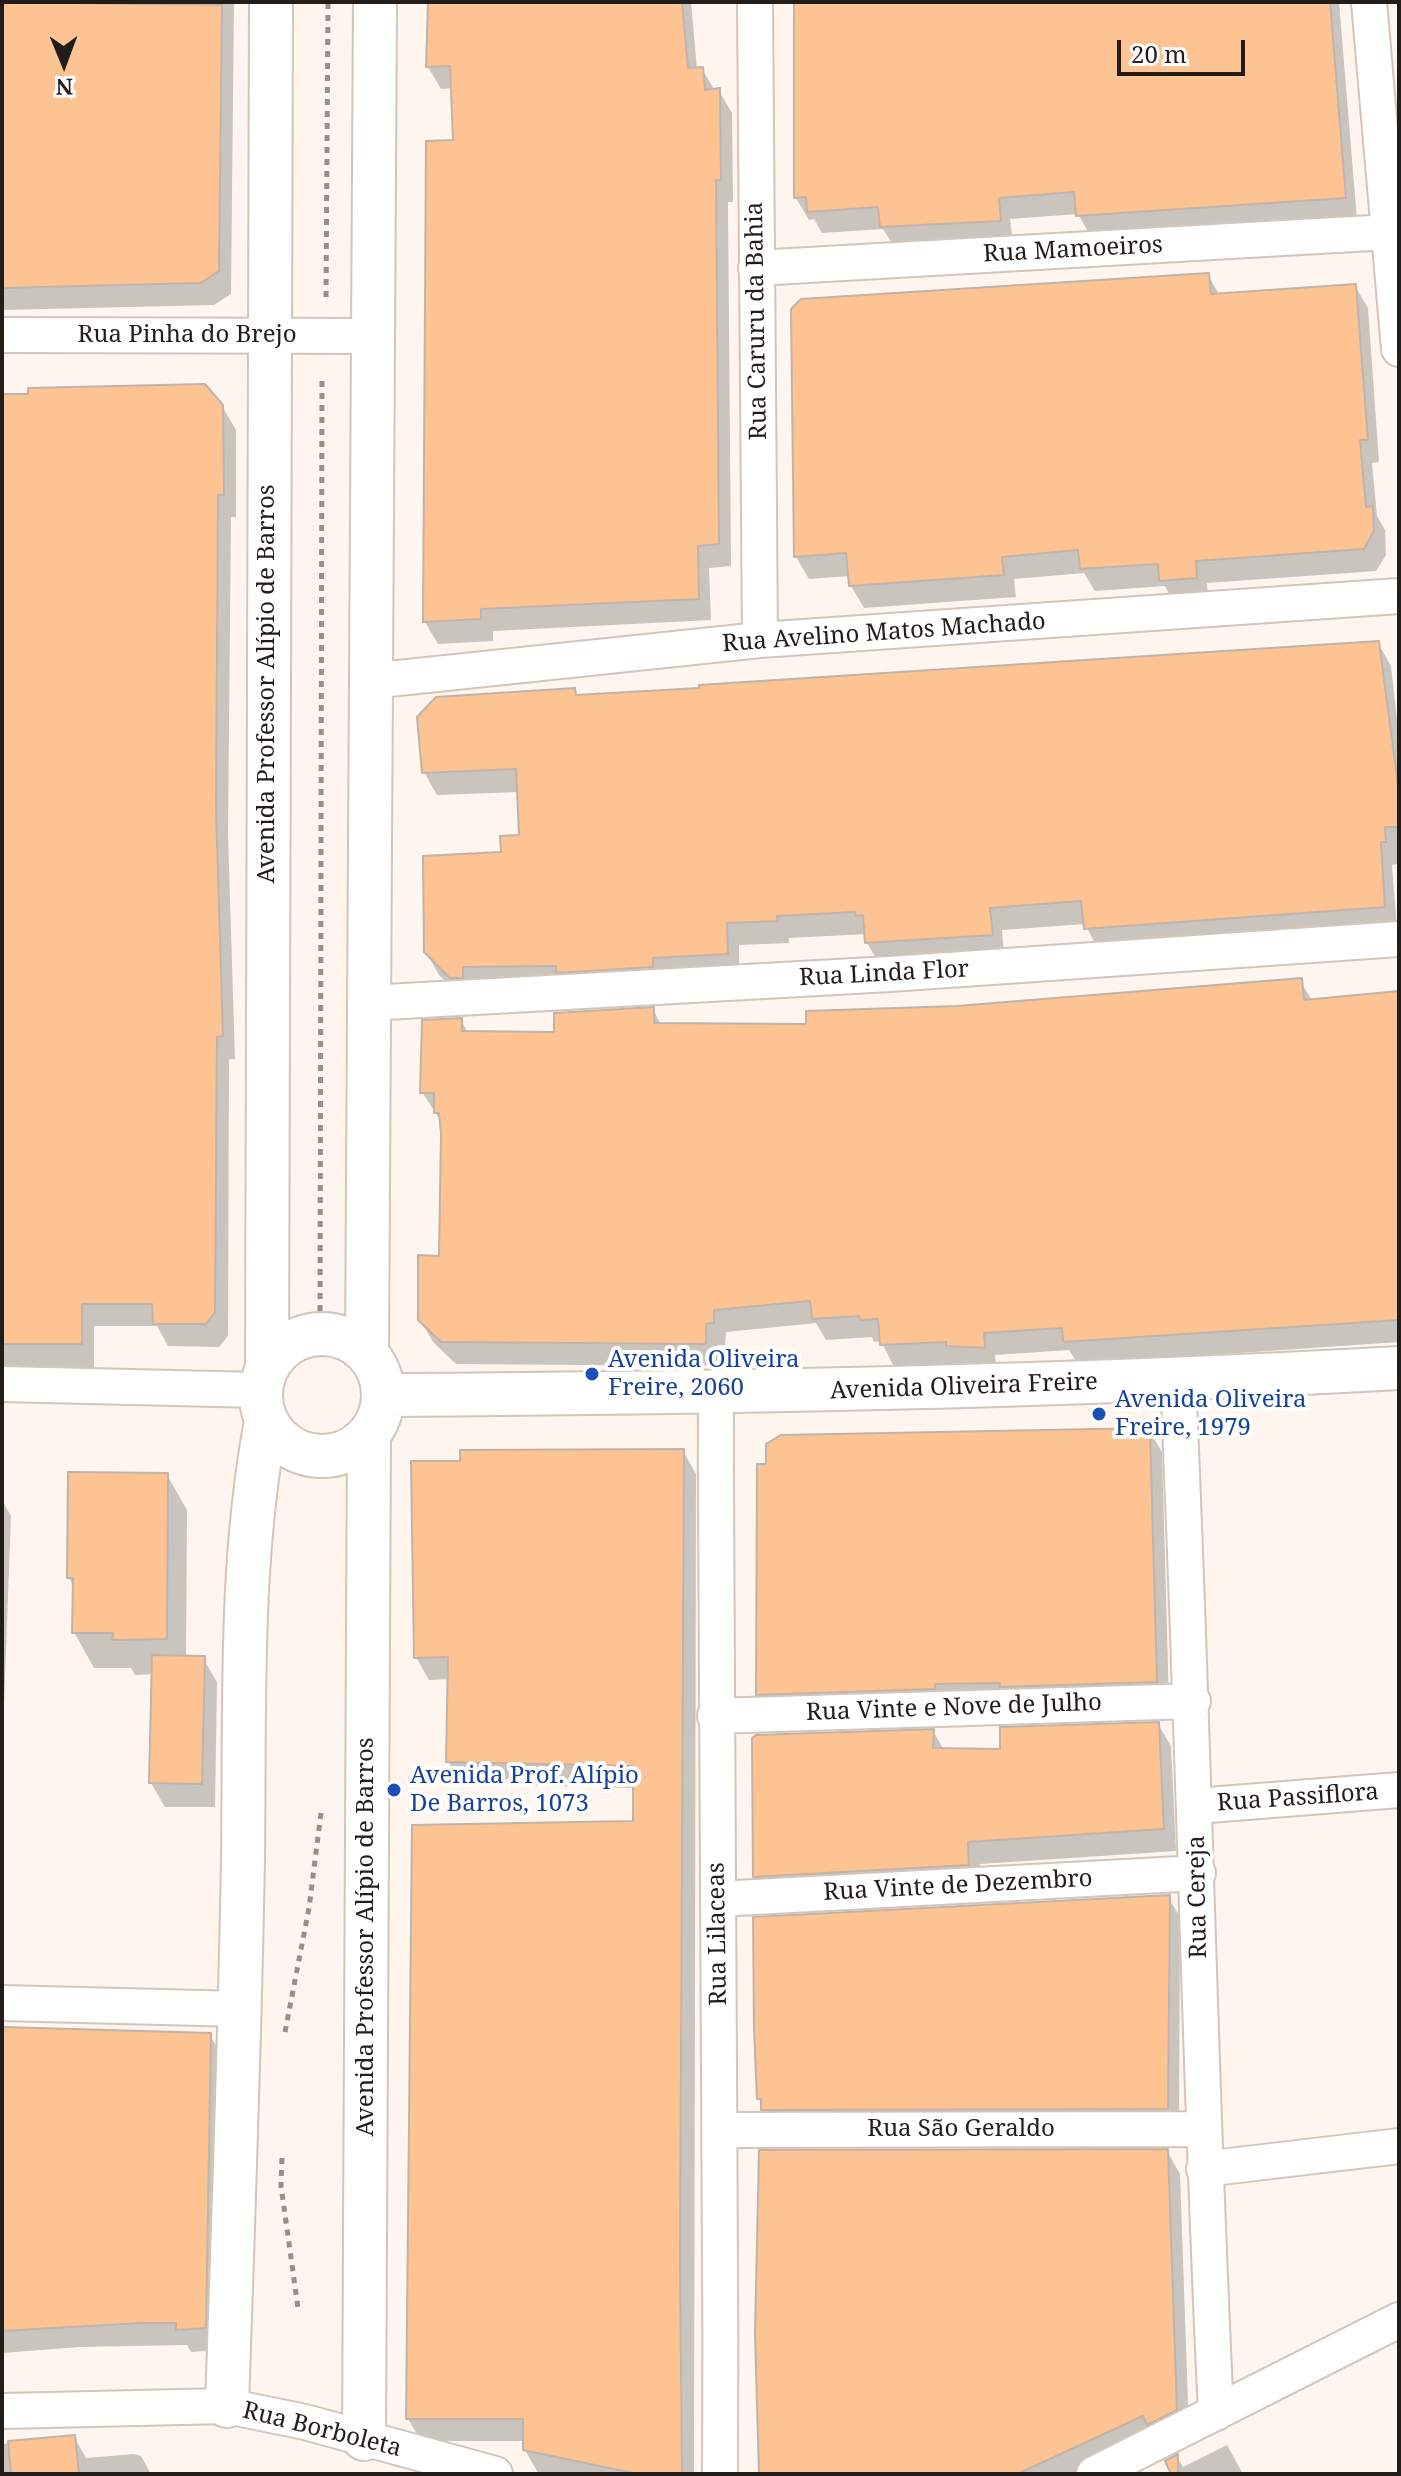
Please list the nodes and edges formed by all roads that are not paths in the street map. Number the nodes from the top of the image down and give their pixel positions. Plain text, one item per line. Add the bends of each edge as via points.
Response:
1 (271, 2) edge
2 (375, 2) edge
3 (755, 2) edge
4 (1369, 2) edge
5 (1389, 232) junction
6 (756, 268) junction
7 (268, 334) junction
8 (2, 335) edge
9 (373, 336) junction
10 (1399, 349) edge
11 (1399, 596) edge
12 (760, 640) junction
13 (370, 681) junction
14 (1399, 939) edge
15 (368, 1003) junction
16 (367, 1352) junction
17 (1399, 1368) edge
18 (1178, 1381) junction
19 (2, 1384) edge
20 (264, 1393) junction
21 (716, 1394) junction
22 (384, 1395) junction
23 (369, 1436) junction
24 (1193, 1701) junction
25 (715, 1716) junction
26 (1399, 1790) edge
27 (1196, 1806) junction
28 (1198, 1873) junction
29 (718, 1899) junction
30 (2, 2003) edge
31 (241, 2009) junction
32 (1202, 2129) junction
33 (721, 2130) junction
34 (1399, 2146) edge
35 (1204, 2169) junction
36 (1399, 2320) edge
37 (227, 2406) junction
38 (2, 2411) edge
39 (1216, 2413) junction
40 (364, 2439) junction
41 (495, 2474) edge
42 (720, 2474) edge
43 (1094, 2474) edge

1 - 7 street, Avenida Professor Alípio de Barros
2 - 9 street
3 - 6 street, Rua Caruru da Bahia
4 - 5 street
5 - 6 street, Rua Mamoeiros
5 - 10 street
6 - 12 street, Rua Caruru da Bahia
7 - 8 street, Rua Pinha do Brejo
7 - 9 street, Rua Pinha do Brejo
7 - 20 street, Avenida Professor Alípio de Barros
9 - 13 street
11 - 12 street, Rua Avelino Matos Machado
12 - 13 street, Rua Avelino Matos Machado
13 - 15 street
14 - 15 street, Rua Linda Flor
15 - 16 street
16 - 20 street via 347,1338 301,1336 281,1348
16 - 22 street via 380,1372
17 - 18 street, Avenida Oliveira Freire
18 - 21 street, Avenida Oliveira Freire
18 - 24 street, Rua Cereja
19 - 20 street
20 - 23 street via 280,1441 301,1453 340,1454
20 - 31 street, Avenida Professor Alípio de Barros via 247,1604
21 - 22 street, Avenida Oliveira Freire
21 - 25 street, Rua Lilaceas
22 - 23 street
23 - 40 street, Avenida Professor Alípio de Barros
24 - 25 street, Rua Vinte e Nove de Julho
24 - 27 street, Rua Cereja
25 - 29 street, Rua Lilaceas
26 - 27 street, Rua Passiflora
27 - 28 street, Rua Cereja
28 - 29 street, Rua Vinte de Dezembro
28 - 32 street, Rua Cereja
29 - 33 street, Rua Lilaceas
30 - 31 street
31 - 37 street, Avenida Professor Alípio de Barros
32 - 33 street, Rua São Geraldo
32 - 35 street, Rua Cereja
33 - 42 street, Rua Lilaceas
34 - 35 street
35 - 39 street, Rua Cereja
36 - 39 street
37 - 38 street, Rua Borboleta
37 - 40 street, Rua Borboleta
39 - 43 street
40 - 41 street, Rua Borboleta

